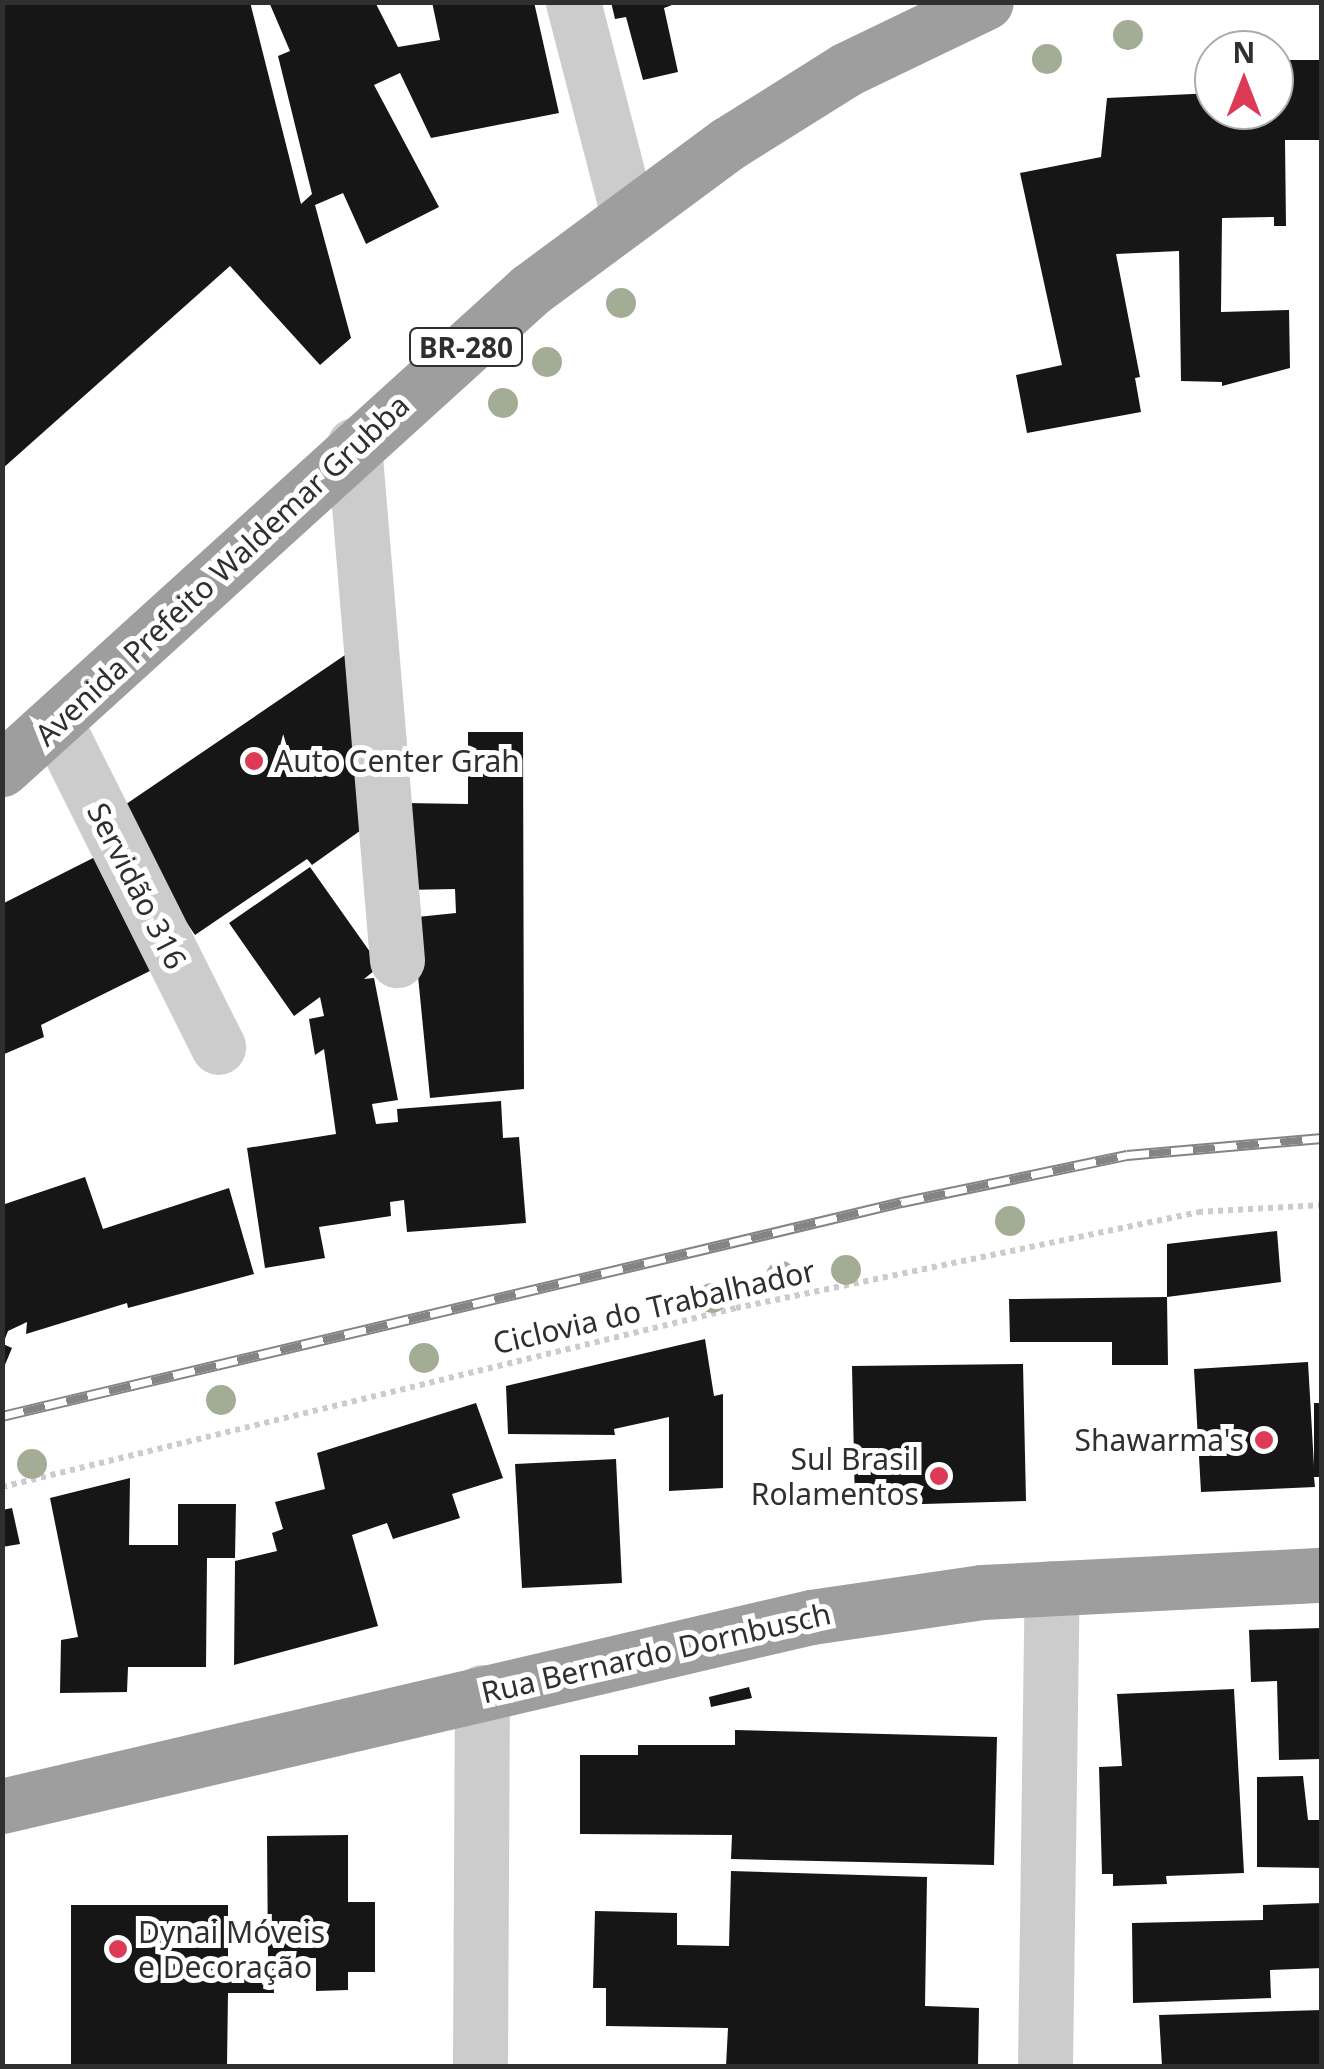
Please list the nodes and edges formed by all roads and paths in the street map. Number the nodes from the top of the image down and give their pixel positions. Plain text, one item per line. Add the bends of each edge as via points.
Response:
1 (574, 2) edge
2 (986, 2) edge
3 (628, 214) junction
4 (354, 445) junction
5 (57, 725) junction
6 (2, 769) edge
7 (396, 960) dead end
8 (218, 1048) dead end
9 (1322, 1204) edge
10 (2, 1487) edge
11 (1322, 1576) edge
12 (1052, 1588) junction
13 (482, 1692) junction
14 (2, 1806) edge
15 (480, 2066) edge
16 (1045, 2066) edge

1 - 3 street
2 - 3 highway, Avenida Prefeito Waldemar Grubba / BR-280 via 848,69
3 - 4 highway, Avenida Prefeito Waldemar Grubba / BR-280 via 530,290
4 - 5 highway, Avenida Prefeito Waldemar Grubba / BR-280
4 - 7 street
5 - 6 highway, Avenida Prefeito Waldemar Grubba / BR-280
5 - 8 street, Servidão 316
9 - 10 path, Ciclovia do Trabalhador via 1198,1212 736,1308
11 - 12 highway, Rua Bernardo Dornbusch
12 - 13 highway, Rua Bernardo Dornbusch via 811,1617
12 - 16 street
13 - 14 highway, Rua Bernardo Dornbusch
13 - 15 street

